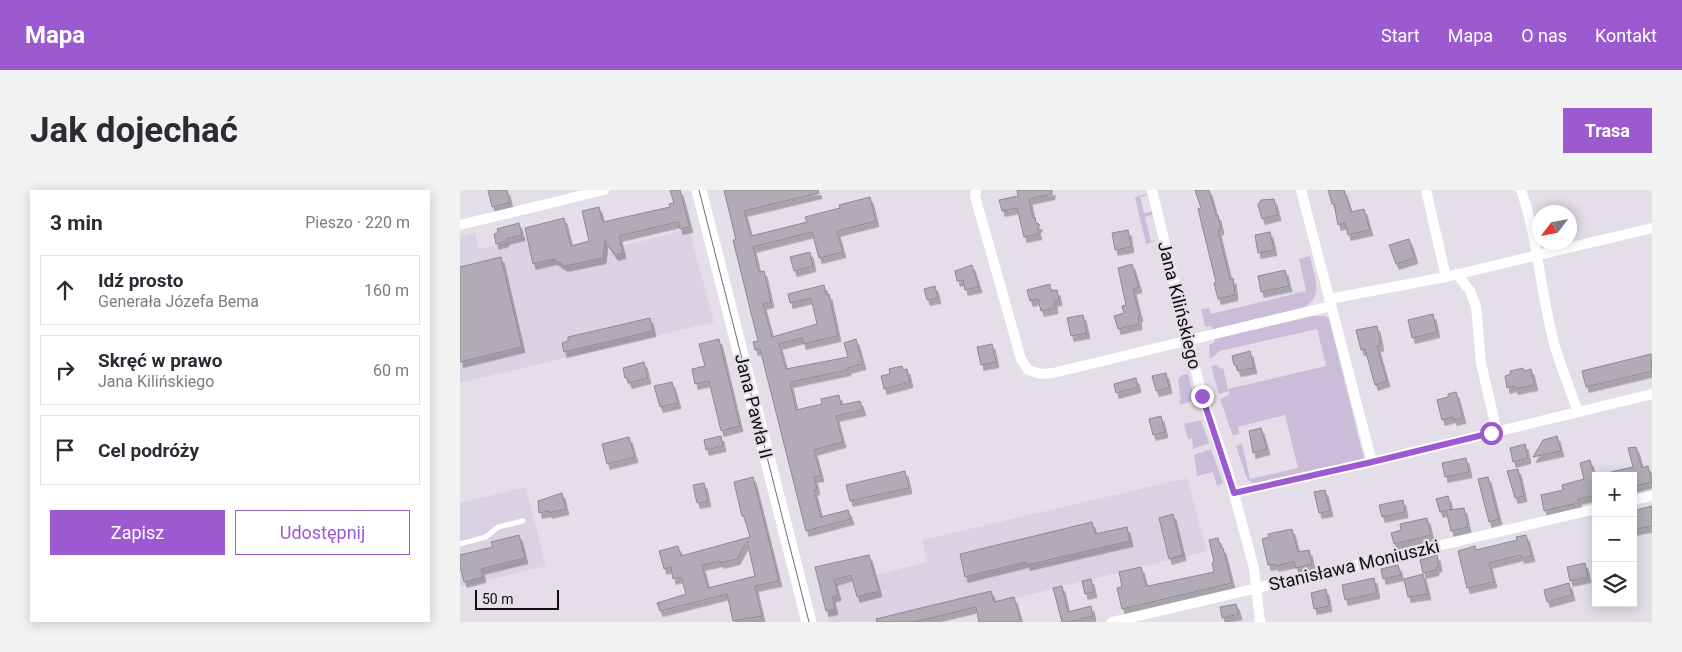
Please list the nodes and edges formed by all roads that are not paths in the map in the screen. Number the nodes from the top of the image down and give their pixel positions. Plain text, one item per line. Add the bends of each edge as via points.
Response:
1 (604, 190) edge
2 (699, 190) edge
3 (976, 190) edge
4 (1152, 190) edge
5 (1301, 190) edge
6 (1426, 190) edge
7 (1521, 190) edge
8 (460, 225) edge
9 (1652, 228) edge
10 (1536, 256) junction
11 (1457, 274) junction
12 (1446, 277) junction
13 (1330, 302) junction
14 (1188, 340) junction
15 (1652, 394) edge
16 (1578, 412) junction
17 (1497, 432) junction
18 (1372, 462) junction
19 (1234, 493) junction
20 (1652, 496) edge
21 (1637, 499) edge
22 (1592, 510) edge
23 (523, 521) dead end
24 (460, 544) edge
25 (1257, 588) junction
26 (809, 622) edge
27 (1112, 622) edge
28 (1260, 622) edge

1 - 8 street
2 - 26 main road, Jana Pawła II
3 - 14 street via 974,196 1021,359 1028,370 1053,373
4 - 14 street, Jana Kilińskiego
5 - 13 street
6 - 12 street
7 - 10 street via 1530,214
9 - 10 street
10 - 11 street
10 - 16 street via 1553,340
11 - 12 street
11 - 17 street via 1470,291 1476,307 1481,364
12 - 13 street
13 - 14 street
13 - 18 street
14 - 19 street, Jana Kilińskiego via 1202,396
15 - 16 street
16 - 17 street
17 - 18 street
18 - 19 street
19 - 25 street, Jana Kilińskiego
20 - 21 street
22 - 25 street, Stanisława Moniuszki
23 - 24 lane via 498,527 486,538
25 - 27 street, Stanisława Moniuszki
25 - 28 street, Jana Kilińskiego

